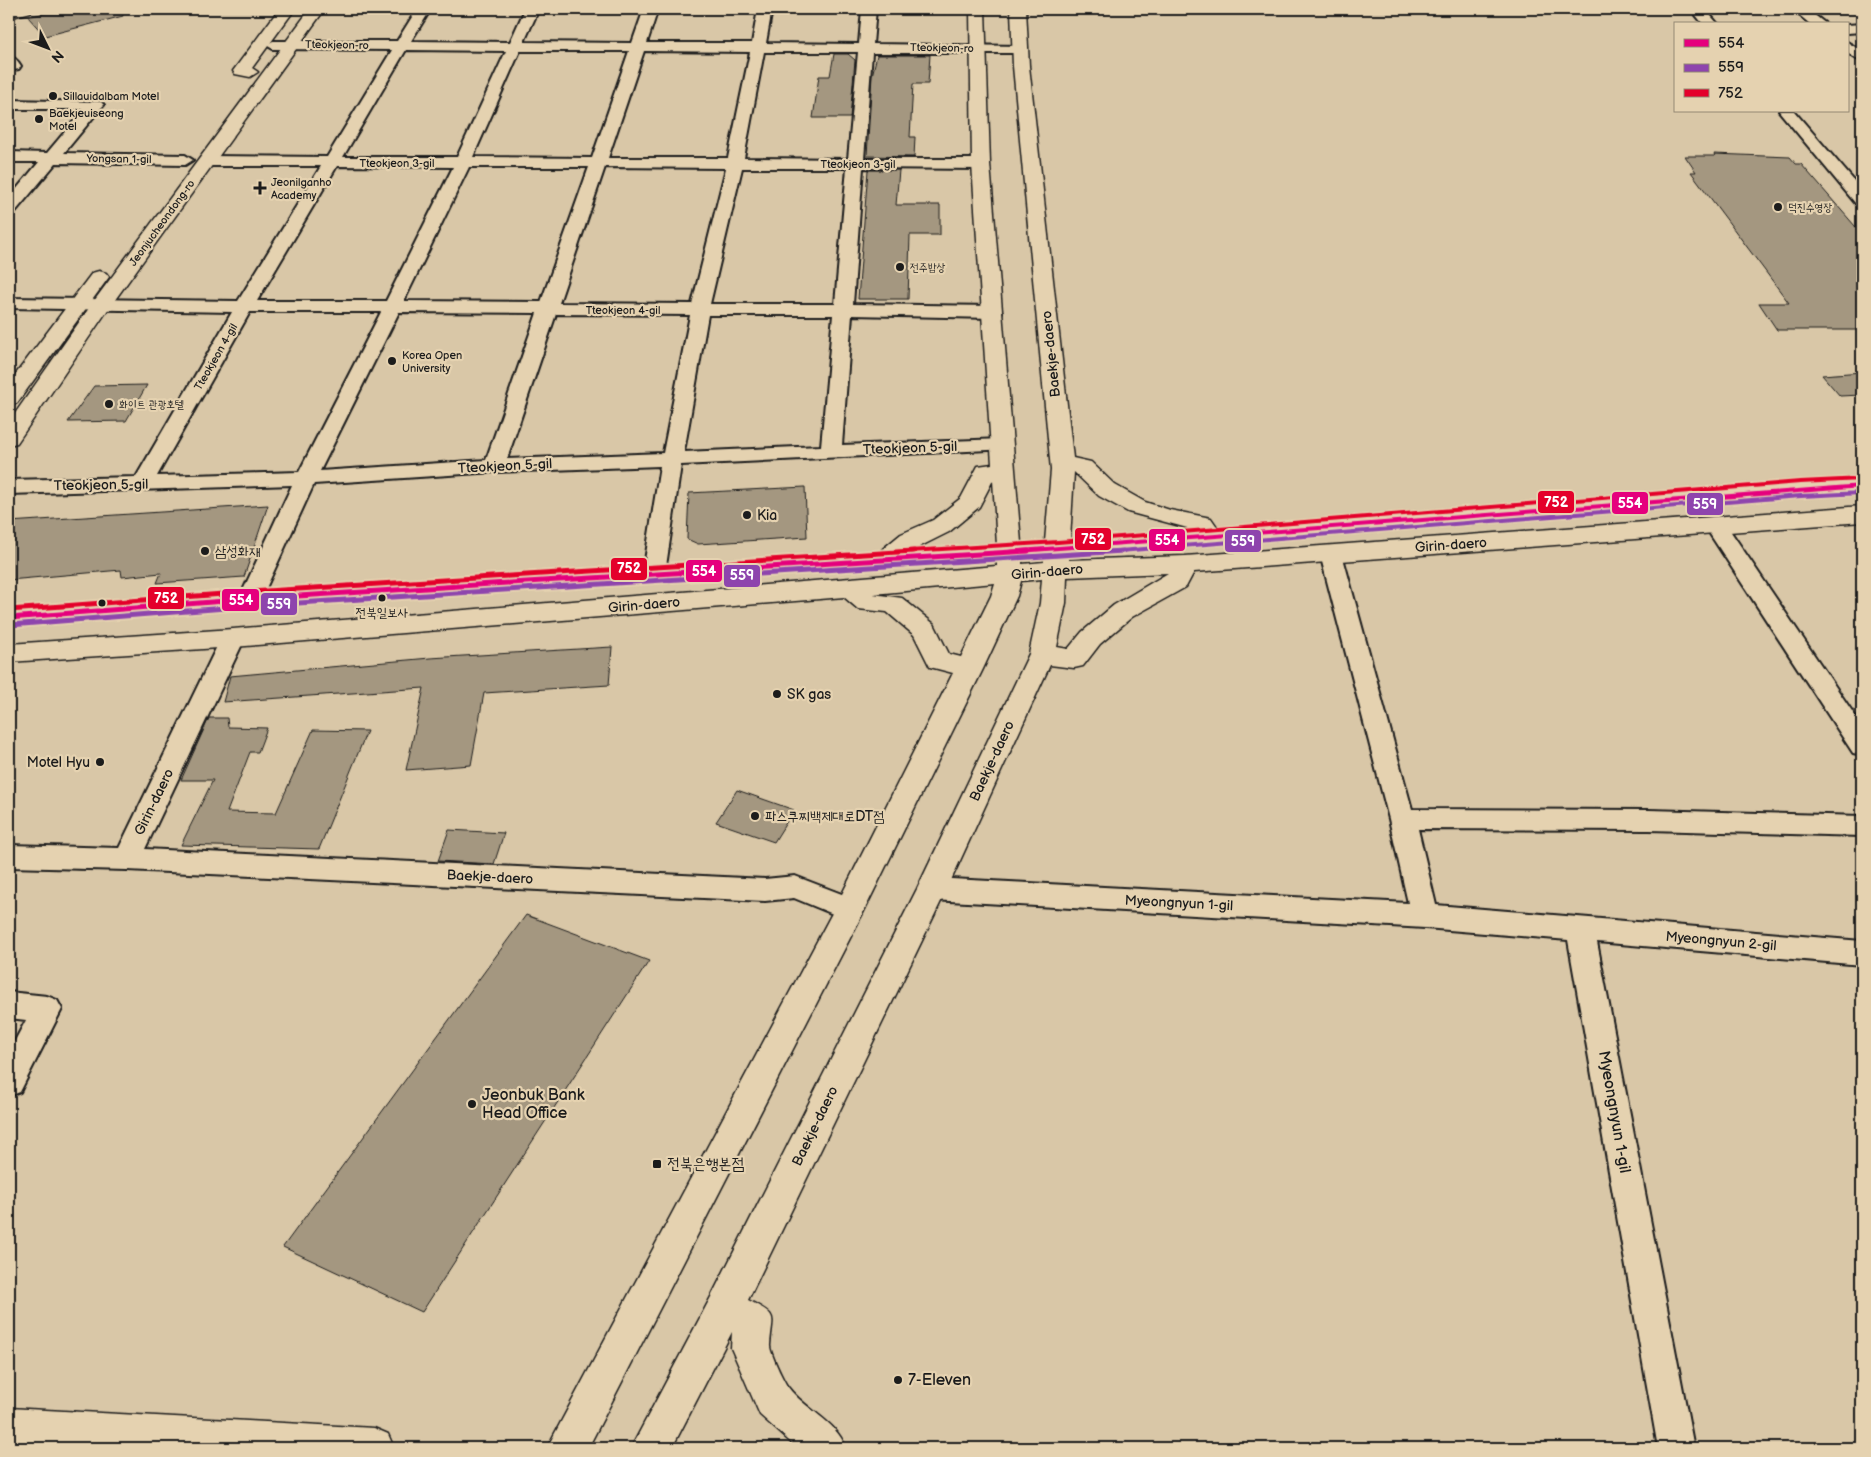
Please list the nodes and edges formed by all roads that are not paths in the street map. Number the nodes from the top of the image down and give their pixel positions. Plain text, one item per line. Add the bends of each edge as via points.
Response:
1 (26, 9) edge
2 (287, 9) edge
3 (300, 9) edge
4 (318, 9) edge
5 (424, 9) edge
6 (532, 9) edge
7 (651, 9) edge
8 (765, 9) edge
9 (869, 9) edge
10 (1698, 9) edge
11 (1799, 9) edge
12 (9, 13) edge
13 (1709, 22) edge
14 (1816, 22) edge
15 (998, 25) edge
16 (1862, 28) edge
17 (1848, 29) edge
18 (282, 45) junction
19 (515, 45) junction
20 (639, 45) junction
21 (401, 46) junction
22 (757, 46) junction
23 (864, 47) junction
24 (1848, 47) edge
25 (1862, 58) edge
26 (250, 72) junction
27 (239, 88) dead end
28 (9, 104) edge
29 (1787, 112) edge
30 (197, 144) dead end
31 (9, 157) edge
32 (53, 157) junction
33 (185, 160) junction
34 (207, 161) junction
35 (333, 162) junction
36 (600, 162) junction
37 (461, 163) junction
38 (734, 163) junction
39 (854, 164) junction
40 (981, 164) junction
41 (1862, 200) edge
42 (9, 208) edge
43 (9, 303) edge
44 (78, 305) junction
45 (102, 305) junction
46 (392, 306) junction
47 (244, 307) junction
48 (843, 308) junction
49 (547, 309) junction
50 (700, 310) junction
51 (993, 312) junction
52 (9, 398) edge
53 (9, 438) edge
54 (832, 451) junction
55 (1003, 457) junction
56 (672, 458) junction
57 (1062, 462) junction
58 (494, 466) junction
59 (306, 478) junction
60 (142, 484) junction
61 (1862, 486) edge
62 (9, 487) edge
63 (1862, 514) edge
64 (1715, 525) junction
65 (1212, 538) junction
66 (1330, 554) junction
67 (1058, 559) junction
68 (885, 560) junction
69 (1009, 564) junction
70 (1185, 564) junction
71 (654, 573) junction
72 (850, 588) junction
73 (250, 599) junction
74 (9, 618) edge
75 (233, 638) junction
76 (9, 653) edge
77 (1042, 654) junction
78 (970, 669) junction
79 (1862, 746) edge
80 (1402, 819) junction
81 (1862, 826) edge
82 (9, 856) edge
83 (127, 859) junction
84 (932, 889) junction
85 (850, 909) junction
86 (1425, 916) junction
87 (1580, 929) junction
88 (1862, 953) edge
89 (9, 1005) edge
90 (9, 1082) edge
91 (725, 1308) junction
92 (9, 1428) edge
93 (374, 1448) edge
94 (567, 1448) edge
95 (651, 1448) edge
96 (826, 1448) edge
97 (1676, 1448) edge

1 - 12 street
2 - 26 street via 241,71
3 - 18 street, Jeonjucheondong-ro
4 - 18 street, Jeonjucheondong-ro
5 - 21 street
6 - 19 street
7 - 20 street
8 - 22 street
9 - 23 street
10 - 13 street
11 - 14 street
15 - 23 street, Tteokjeon-ro
15 - 40 street
15 - 57 street, Baekje-daero
16 - 17 street
18 - 21 street, Tteokjeon-ro
18 - 26 street, Jeonjucheondong-ro
18 - 34 street, Jeonjucheondong-ro
19 - 20 street, Tteokjeon-ro
19 - 21 street, Tteokjeon-ro
19 - 37 street
20 - 22 street, Tteokjeon-ro
20 - 36 street
21 - 35 street, Tteokjeon 3-gil
22 - 23 street, Tteokjeon-ro
22 - 38 street
23 - 39 street
24 - 25 street
26 - 27 street, Jeonjucheondong-ro
28 - 32 street via 96,105
29 - 41 street via 1846,170
30 - 33 street, Jeonjucheondong-ro
31 - 32 street, Yongsan 1-gil
32 - 33 street, Yongsan 1-gil
32 - 42 street
33 - 44 street, Jeonjucheondong-ro
34 - 35 street, Tteokjeon 3-gil
34 - 45 street, Jeonjucheondong-ro
35 - 37 street, Tteokjeon 3-gil
35 - 47 street, Tteokjeon 4-gil
36 - 37 street, Tteokjeon 3-gil
36 - 38 street, Tteokjeon 3-gil
36 - 49 street
37 - 46 street via 444,204
38 - 39 street, Tteokjeon 3-gil
38 - 50 street
39 - 40 street, Tteokjeon 3-gil
39 - 48 street
40 - 51 street
43 - 44 street, Tteokjeon 4-gil
44 - 45 street, Tteokjeon 4-gil
44 - 52 street, Jeonjucheondong-ro
45 - 47 street, Tteokjeon 4-gil
45 - 53 street, Jeonjucheondong-ro
46 - 47 street, Tteokjeon 4-gil
46 - 49 street, Tteokjeon 4-gil
46 - 59 street
47 - 60 street, Tteokjeon 4-gil
48 - 50 street, Tteokjeon 4-gil
48 - 51 street, Tteokjeon 4-gil
48 - 54 street
49 - 50 street, Tteokjeon 4-gil
49 - 58 street
50 - 56 street
51 - 55 street
54 - 55 street, Tteokjeon 5-gil
54 - 56 street, Tteokjeon 5-gil
55 - 68 street via 986,471 971,502 941,526 910,540
55 - 69 street
56 - 58 street, Tteokjeon 5-gil
56 - 71 street
57 - 65 street via 1083,467 1091,479 1143,510 1202,523
57 - 67 street, Baekje-daero
58 - 59 street, Tteokjeon 5-gil
59 - 60 street, Tteokjeon 5-gil
59 - 73 street
60 - 62 street, Tteokjeon 5-gil
61 - 65 street, Girin-daero
63 - 64 street, Girin-daero
64 - 66 street, Girin-daero
64 - 79 street
65 - 67 street, Girin-daero
66 - 70 street, Girin-daero
66 - 80 street
67 - 69 street, Girin-daero
67 - 70 street, Girin-daero
67 - 77 street, Baekje-daero via 1054,603
68 - 69 street, Girin-daero
68 - 71 street, Girin-daero
69 - 72 street, Girin-daero
69 - 78 street via 1001,606
70 - 77 street via 1177,581 1123,611 1090,638 1074,659
71 - 73 street, Girin-daero
72 - 75 street, Girin-daero
72 - 78 street via 867,603 892,604 925,630 940,660
73 - 74 street, Girin-daero
75 - 76 street, Girin-daero
75 - 83 street, Girin-daero
77 - 84 street, Baekje-daero
78 - 85 street
80 - 81 street via 1648,820
80 - 86 street
82 - 83 street
83 - 85 street, Baekje-daero via 765,890 795,888
84 - 86 street, Myeongnyun 1-gil
84 - 91 street, Baekje-daero
85 - 94 street
86 - 87 street, Myeongnyun 1-gil
87 - 88 street, Myeongnyun 2-gil
87 - 97 street, Myeongnyun 1-gil
89 - 90 street via 47,1009
91 - 95 street, Baekje-daero
91 - 96 street via 755,1324 750,1348 774,1401
92 - 93 street

